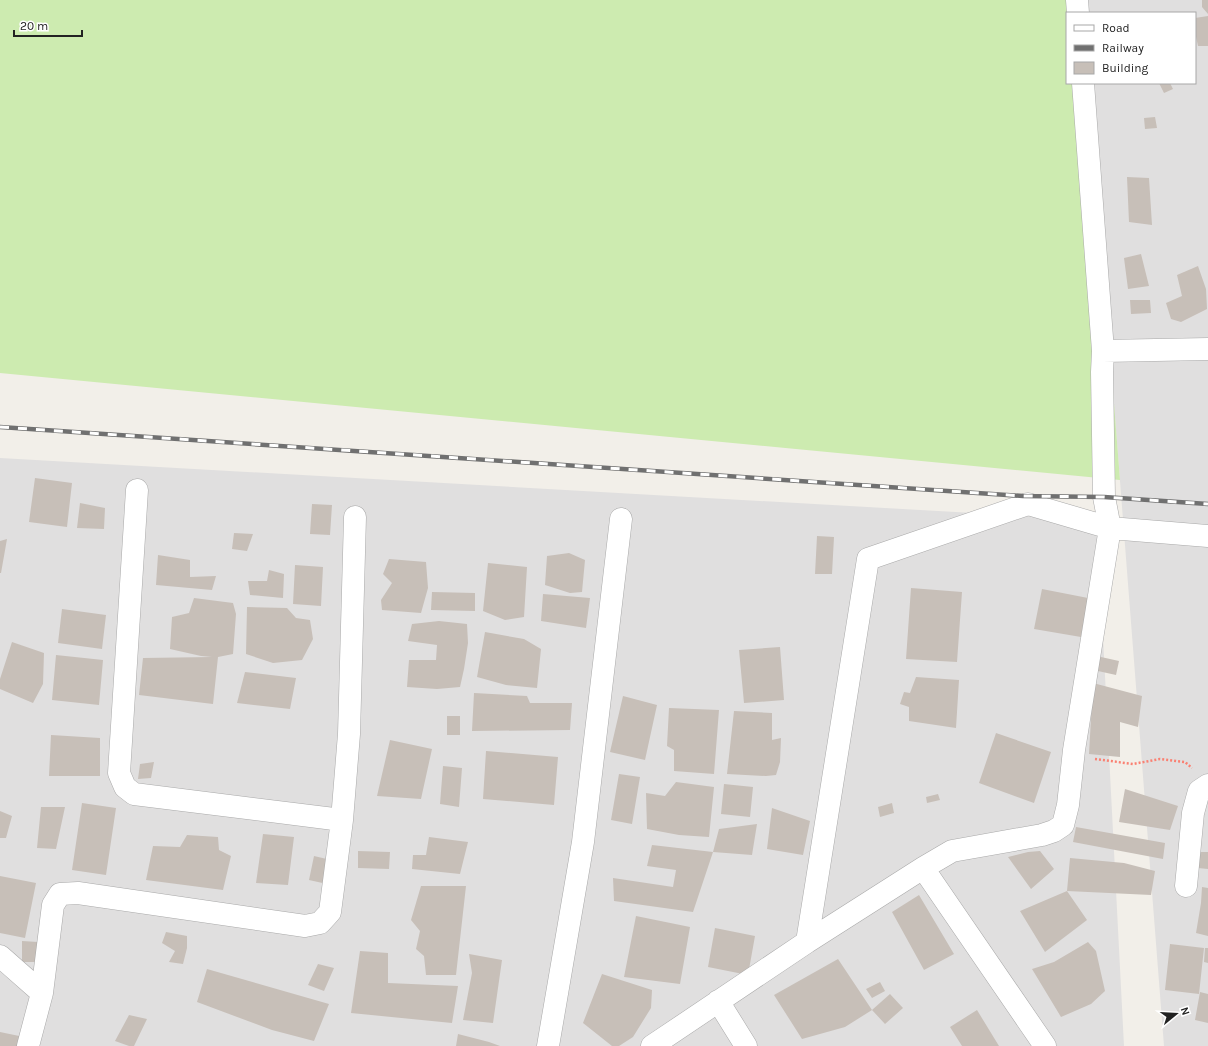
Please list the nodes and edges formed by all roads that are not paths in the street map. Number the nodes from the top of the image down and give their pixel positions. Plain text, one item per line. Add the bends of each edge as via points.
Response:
1 (1077, 0) edge
2 (1078, 12) edge
3 (1083, 84) edge
4 (1208, 349) edge
5 (1103, 351) junction
6 (137, 490) dead end
7 (355, 517) dead end
8 (621, 519) dead end
9 (1110, 528) junction
10 (1208, 536) edge
11 (1202, 778) edge
12 (342, 820) junction
13 (923, 868) junction
14 (1186, 886) dead end
15 (807, 942) junction
16 (0, 956) edge
17 (42, 993) junction
18 (718, 1001) junction
19 (28, 1046) edge
20 (548, 1046) edge
21 (652, 1046) edge
22 (746, 1046) edge
23 (1045, 1046) edge

1 - 2 street
3 - 5 street
4 - 5 street
5 - 9 street via 1104,497
6 - 12 street via 119,773 125,787 134,794
7 - 12 street via 349,734
8 - 20 street via 583,842
9 - 10 street
9 - 13 street via 1074,750 1068,805 1062,825 1042,835 952,851
9 - 15 street via 1028,504 868,559
11 - 14 street via 1193,813
12 - 17 street via 330,912 320,923 305,926 78,893 60,894 53,905
13 - 15 street
13 - 23 street
15 - 18 street
16 - 17 street
17 - 19 street
18 - 21 street
18 - 22 street

